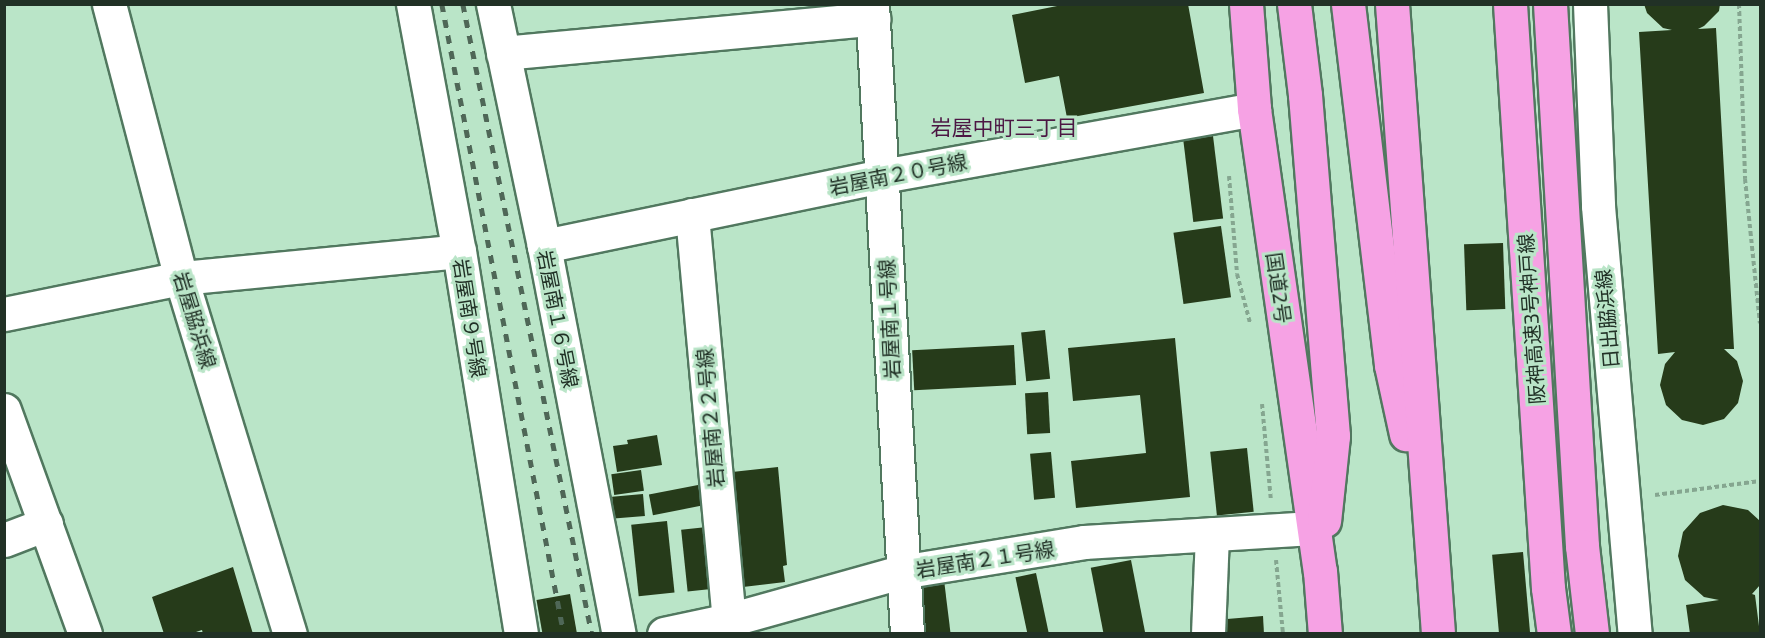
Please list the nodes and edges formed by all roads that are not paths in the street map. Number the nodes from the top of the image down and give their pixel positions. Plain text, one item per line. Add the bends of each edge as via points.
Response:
1 (109, 4) edge
2 (412, 4) edge
3 (493, 4) edge
4 (1246, 4) edge
5 (1294, 4) edge
6 (1348, 4) edge
7 (1392, 4) edge
8 (1510, 4) edge
9 (1550, 4) edge
10 (1590, 4) edge
11 (873, 12) edge
12 (503, 53) junction
13 (1254, 109) junction
14 (882, 176) junction
15 (692, 215) junction
16 (543, 246) junction
17 (459, 251) junction
18 (182, 278) junction
19 (4, 314) edge
20 (4, 410) edge
21 (46, 524) junction
22 (1312, 528) junction
23 (1212, 534) junction
24 (4, 540) edge
25 (1432, 557) junction
26 (1320, 571) junction
27 (901, 572) junction
28 (729, 620) junction
29 (85, 633) edge
30 (290, 633) edge
31 (521, 633) edge
32 (619, 633) edge
33 (664, 633) edge
34 (907, 633) edge
35 (1208, 633) edge
36 (1325, 633) edge
37 (1438, 633) edge
38 (1554, 633) edge
39 (1592, 633) edge
40 (1635, 633) edge

1 - 18 street, 岩屋脇浜線
2 - 17 street, 岩屋南９号線
3 - 12 street, 岩屋南１６号線
4 - 13 highway, 国道2号
5 - 26 highway, 国道2号 via 1333,436
6 - 25 highway via 1392,365
7 - 25 highway
8 - 38 highway, 阪神高速3号神戸線 via 1546,565
9 - 39 highway, 阪神高速3号神戸線 via 1582,546
10 - 40 street, 日出脇浜線 via 1598,206
11 - 12 street
11 - 14 street, 岩屋南１号線
12 - 16 street, 岩屋南１６号線
13 - 14 street, 岩屋南２０号線
13 - 22 highway, 国道2号
14 - 15 street, 岩屋南２０号線
14 - 27 street, 岩屋南１号線
15 - 16 street, 岩屋南２０号線
15 - 28 street, 岩屋南２２号線
16 - 32 street, 岩屋南１６号線
17 - 18 street
17 - 31 street, 岩屋南９号線
18 - 19 street
18 - 30 street, 岩屋脇浜線
20 - 21 street
21 - 24 street
21 - 29 street
22 - 23 street, 岩屋南２１号線
22 - 26 highway, 国道2号
23 - 27 street, 岩屋南２１号線 via 1084,543
23 - 35 street
25 - 37 highway
26 - 36 highway, 国道2号
27 - 28 street, 岩屋南２１号線
27 - 34 street, 岩屋南１号線
28 - 33 street, 岩屋南２１号線

